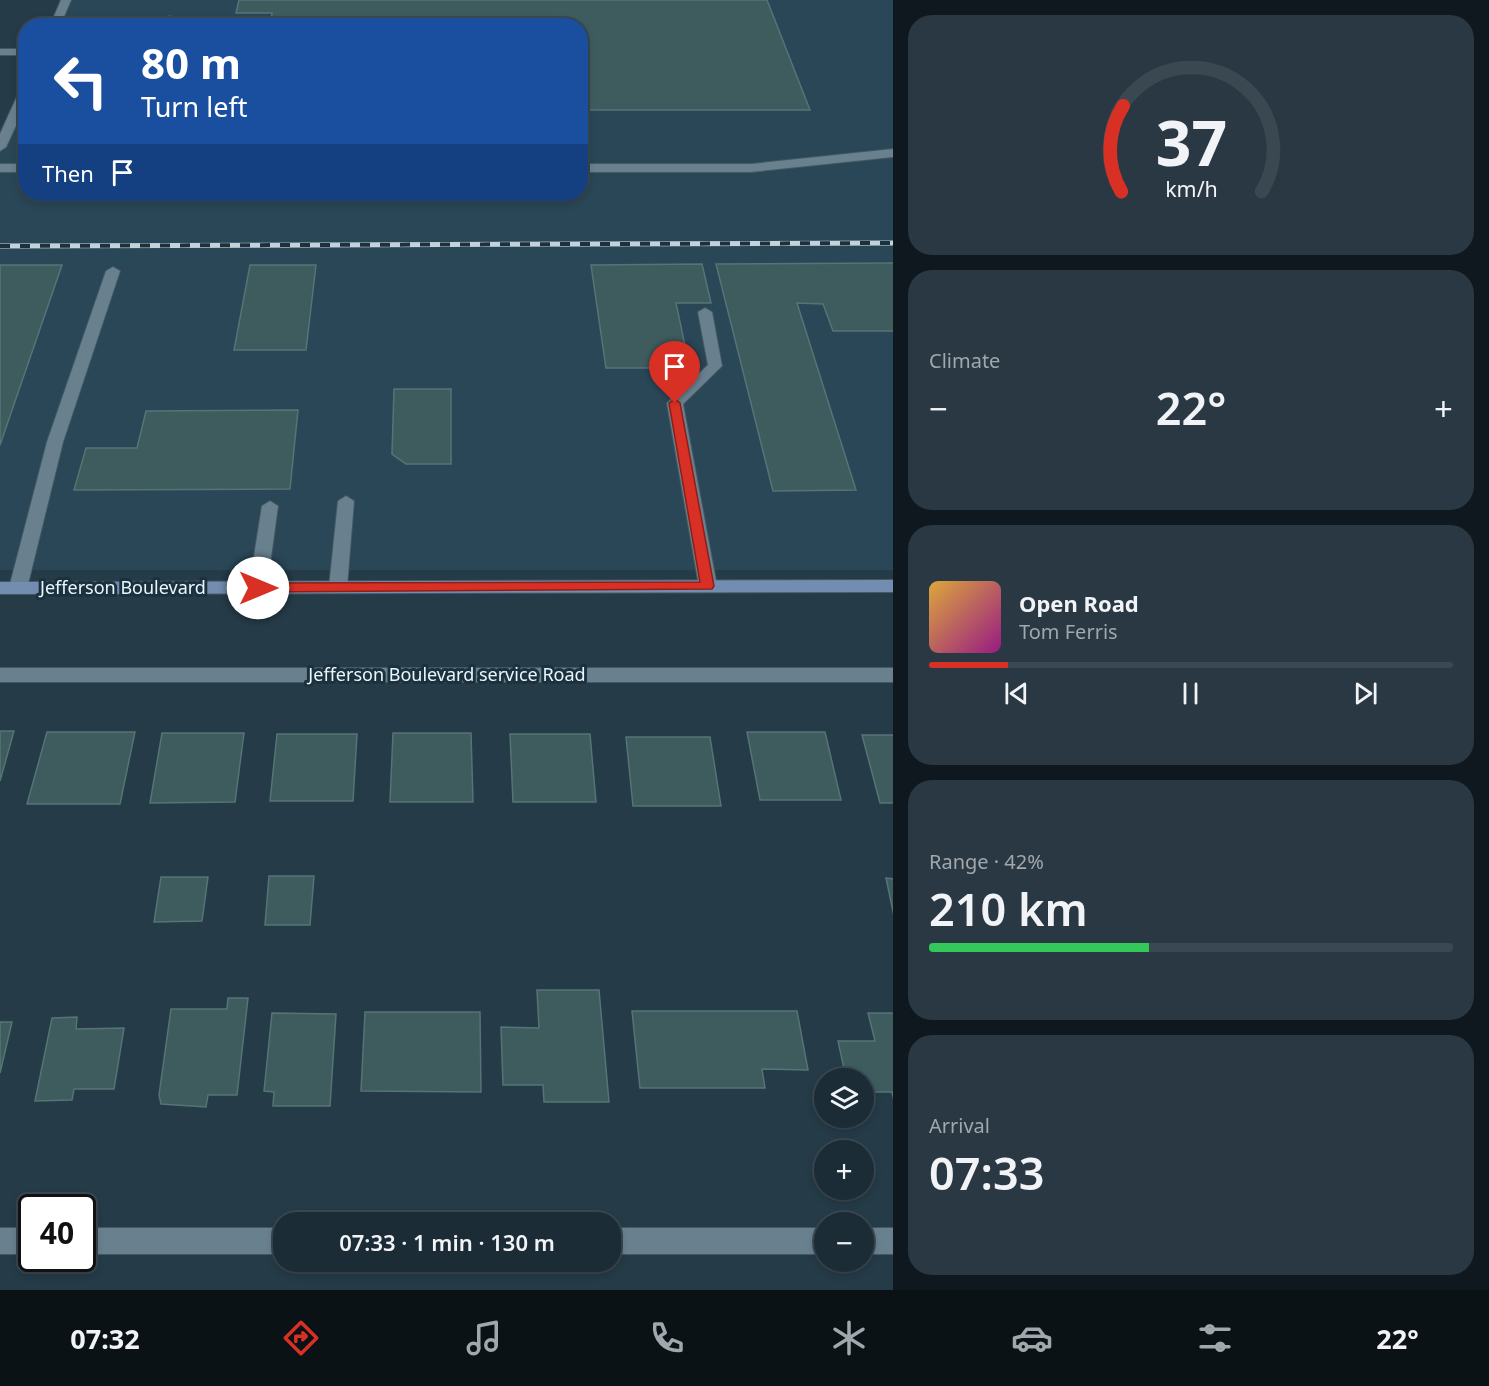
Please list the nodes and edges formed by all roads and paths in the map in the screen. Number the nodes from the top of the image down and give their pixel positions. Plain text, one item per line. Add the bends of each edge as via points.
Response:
1 (66, 0) edge
2 (58, 18) edge
3 (0, 52) edge
4 (18, 52) edge
5 (18, 108) edge
6 (0, 147) edge
7 (893, 153) edge
8 (0, 168) edge
9 (18, 168) edge
10 (588, 168) edge
11 (113, 271) dead end
12 (705, 312) dead end
13 (346, 501) dead end
14 (270, 506) dead end
15 (708, 586) junction
16 (893, 586) edge
17 (338, 587) junction
18 (0, 588) edge
19 (18, 588) junction
20 (258, 588) junction
21 (0, 675) edge
22 (893, 675) edge
23 (0, 1241) edge
24 (18, 1241) edge
25 (96, 1241) edge
26 (273, 1241) edge
27 (621, 1241) edge
28 (814, 1241) edge
29 (874, 1241) edge
30 (893, 1241) edge

1 - 2 street
3 - 4 street
5 - 6 street
7 - 10 street via 751,168
8 - 9 street
11 - 19 street via 56,442
12 - 15 street via 715,366 675,403
13 - 17 street
14 - 20 street
15 - 16 street, Jefferson Boulevard
15 - 17 street, Jefferson Boulevard
17 - 20 street, Jefferson Boulevard
18 - 19 street, Jefferson Boulevard
19 - 20 street, Jefferson Boulevard
21 - 22 street, Jefferson Boulevard service Road
23 - 24 street
25 - 26 street
27 - 28 street
29 - 30 street

